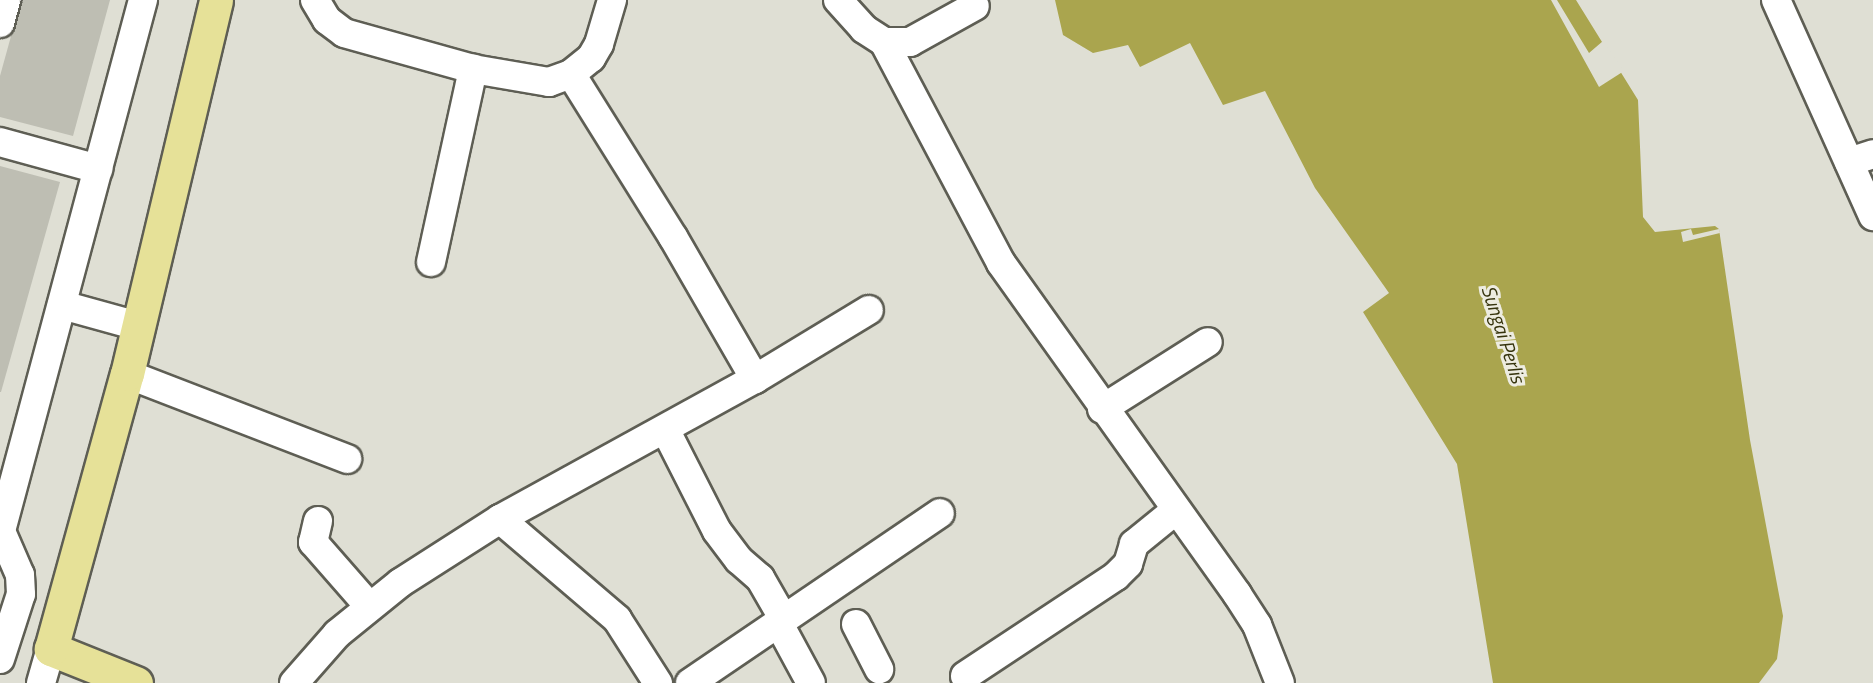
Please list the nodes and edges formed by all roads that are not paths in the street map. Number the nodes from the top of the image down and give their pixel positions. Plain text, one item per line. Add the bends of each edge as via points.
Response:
1 (6, 0) edge
2 (143, 0) edge
3 (216, 0) edge
4 (315, 0) edge
5 (612, 0) edge
6 (838, 0) edge
7 (1776, 0) edge
8 (975, 6) dead end
9 (0, 23) edge
10 (884, 42) junction
11 (473, 69) junction
12 (571, 74) junction
13 (0, 142) edge
14 (1861, 158) edge
15 (98, 169) junction
16 (1873, 216) edge
17 (431, 262) dead end
18 (62, 305) junction
19 (869, 310) dead end
20 (138, 326) junction
21 (1208, 342) dead end
22 (127, 374) junction
23 (755, 379) junction
24 (1102, 409) junction
25 (665, 429) junction
26 (346, 459) dead end
27 (1176, 510) junction
28 (940, 513) dead end
29 (500, 519) junction
30 (318, 521) dead end
31 (1, 530) edge
32 (369, 606) junction
33 (780, 620) junction
34 (856, 624) dead end
35 (51, 649) junction
36 (0, 659) edge
37 (965, 676) dead end
38 (876, 678) edge
39 (40, 683) edge
40 (136, 683) edge
41 (294, 683) edge
42 (658, 683) edge
43 (690, 683) edge
44 (812, 683) edge
45 (1281, 683) edge

1 - 9 street
2 - 15 street
3 - 20 main road
4 - 11 street via 327,20 344,33
5 - 12 street via 599,44 591,57
6 - 10 street via 864,30
7 - 14 street
8 - 10 street via 910,42
10 - 24 street via 1001,263
11 - 12 street via 549,82
11 - 17 street
12 - 23 street via 673,237
13 - 15 street
14 - 16 street
15 - 18 street
18 - 20 street
18 - 31 street
19 - 23 street
20 - 22 main road
21 - 24 street
22 - 26 street
22 - 35 main road
23 - 25 street
24 - 27 street
25 - 29 street
25 - 33 street via 717,531 739,560 764,583
27 - 37 street via 1139,540 1128,564 1116,576
27 - 45 street via 1257,625
28 - 33 street
29 - 32 street
29 - 42 street via 616,619
30 - 32 street via 313,542
31 - 36 street via 20,575 21,594
32 - 41 street via 337,634
33 - 43 street
33 - 44 street
34 - 38 street
35 - 39 street
35 - 40 main road

